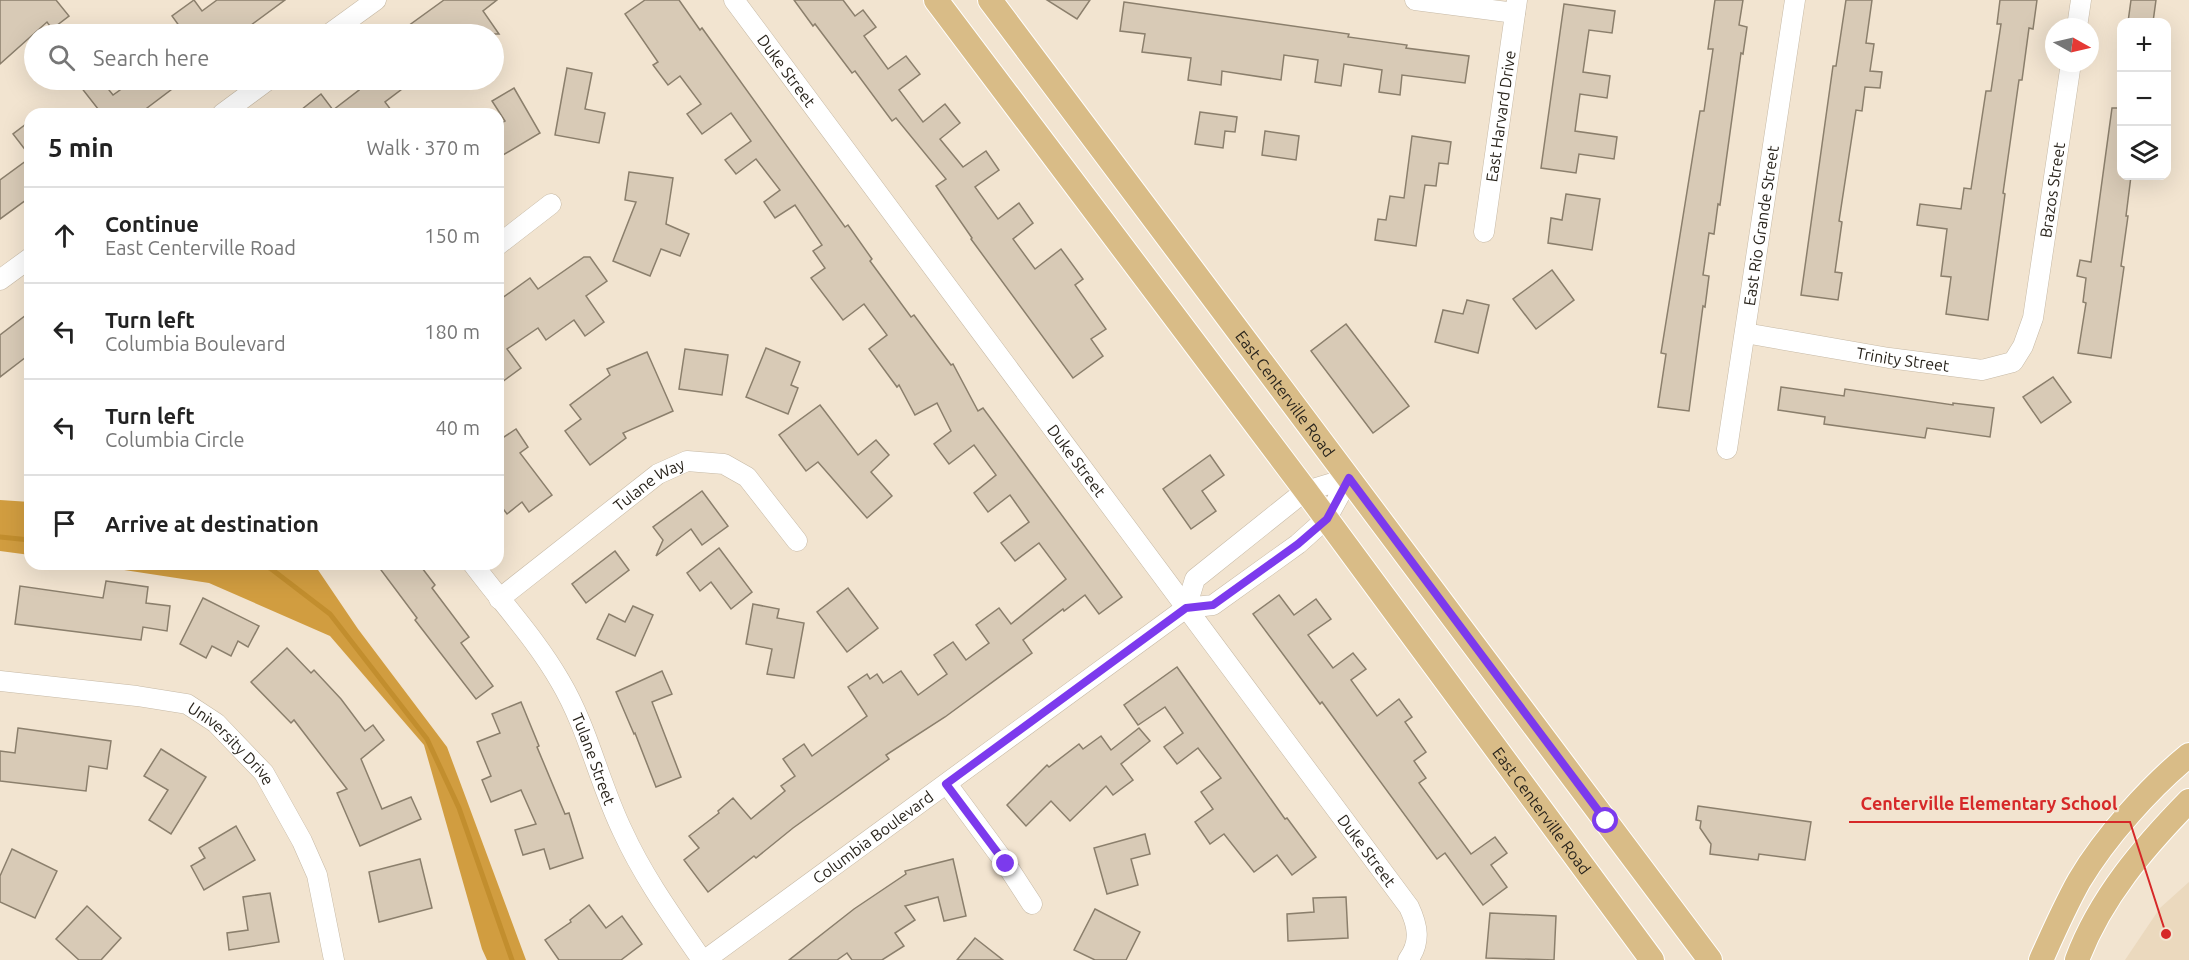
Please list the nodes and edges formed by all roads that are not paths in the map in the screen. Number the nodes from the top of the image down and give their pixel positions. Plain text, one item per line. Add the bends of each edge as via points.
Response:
1 (376, 0) edge
2 (734, 0) edge
3 (990, 0) edge
4 (1415, 0) edge
5 (1795, 0) edge
6 (2081, 0) edge
7 (945, 3) edge
8 (1516, 7) edge
9 (2078, 18) edge
10 (343, 24) edge
11 (2070, 72) edge
12 (254, 90) edge
13 (230, 108) edge
14 (551, 204) dead end
15 (1484, 232) dead end
16 (504, 240) edge
17 (24, 263) edge
18 (0, 280) edge
19 (2033, 318) joint
20 (1745, 333) junction
21 (1727, 450) dead end
22 (1349, 478) junction
23 (1306, 491) junction
24 (1327, 519) junction
25 (797, 541) dead end
26 (477, 570) edge
27 (499, 599) junction
28 (1186, 608) junction
29 (0, 681) edge
30 (2189, 755) edge
31 (946, 784) junction
32 (2189, 801) edge
33 (1032, 904) dead end
34 (334, 960) edge
35 (704, 960) edge
36 (1408, 960) edge
37 (1652, 960) edge
38 (1710, 960) edge
39 (2041, 960) edge
40 (2077, 960) edge

1 - 10 street
2 - 28 street, Duke Street
3 - 22 main road, East Centerville Road
4 - 8 street
5 - 20 street, East Rio Grande Street
6 - 9 street
7 - 23 main road, East Centerville Road
8 - 15 street, East Harvard Drive
11 - 19 street, Brazos Street
12 - 13 street
14 - 16 street
17 - 18 street
19 - 20 street, Trinity Street via 2013,362 1982,370
20 - 21 street, East Rio Grande Street
22 - 23 street
22 - 24 street, Columbia Boulevard
22 - 38 main road, East Centerville Road
23 - 24 main road, East Centerville Road
23 - 28 street via 1196,579
24 - 28 street, Columbia Boulevard via 1213,605
24 - 37 main road, East Centerville Road
25 - 27 street, Tulane Way via 747,477 724,464 687,461 658,474
26 - 27 street, Tulane Street
27 - 35 street, Tulane Street via 561,682 582,725 623,833 657,895
28 - 31 street, Columbia Boulevard
28 - 36 street, Duke Street via 1409,907 1417,925 1415,945
29 - 34 street, University Drive via 187,704 216,723 264,773 302,841 317,875
30 - 39 main road via 2141,801 2080,879
31 - 33 street
31 - 35 street, Columbia Boulevard
32 - 40 main road via 2130,865

